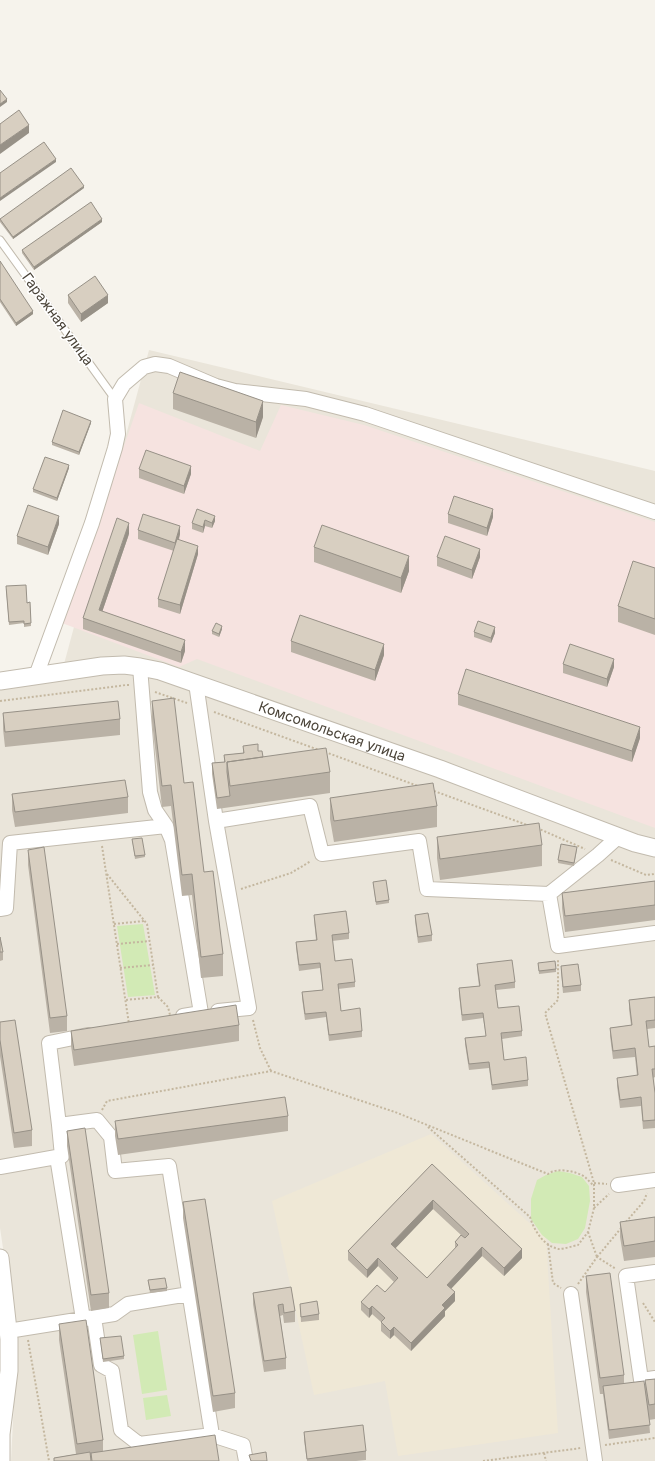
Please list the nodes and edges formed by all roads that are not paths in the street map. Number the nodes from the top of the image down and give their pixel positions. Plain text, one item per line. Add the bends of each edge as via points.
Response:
1 (0, 240) edge
2 (115, 399) junction
3 (655, 512) edge
4 (140, 667) junction
5 (36, 676) junction
6 (0, 681) edge
7 (196, 683) junction
8 (216, 821) junction
9 (166, 826) junction
10 (618, 837) junction
11 (655, 848) edge
12 (548, 894) junction
13 (0, 909) edge
14 (655, 933) edge
15 (201, 1013) junction
16 (170, 1019) edge
17 (100, 1032) edge
18 (59, 1125) junction
19 (57, 1157) junction
20 (0, 1167) edge
21 (654, 1180) edge
22 (618, 1185) road end
23 (0, 1258) edge
24 (655, 1272) edge
25 (1, 1283) edge
26 (189, 1294) junction
27 (571, 1294) road end
28 (89, 1318) junction
29 (5, 1324) edge
30 (4, 1354) edge
31 (655, 1378) edge
32 (3, 1394) edge
33 (1, 1428) edge
34 (212, 1436) junction
35 (1, 1456) edge
36 (246, 1461) edge
37 (595, 1461) edge

1 - 2 lane, Гаражная улица
2 - 3 street via 124,384 144,367 155,364 169,366 222,388 306,398 365,414
2 - 5 street via 118,434 115,448 92,523
4 - 5 street, Комсомольская улица via 102,666
4 - 7 street, Комсомольская улица
4 - 9 street via 150,792 154,810
5 - 6 street, Комсомольская улица
7 - 8 street
7 - 10 street, Комсомольская улица via 440,769
8 - 12 street via 310,806 322,854 419,841 427,890
8 - 15 street via 249,1008
9 - 13 street via 10,843 6,908
9 - 15 street via 172,840
10 - 11 street, Комсомольская улица
10 - 12 street
12 - 14 street via 558,946
15 - 16 street
17 - 18 street via 49,1043
18 - 19 street via 62,1156
18 - 26 street via 97,1120 111,1136 115,1171 169,1166
19 - 20 street
19 - 28 street
21 - 22 street
23 - 25 street
24 - 31 street via 626,1276 641,1380
25 - 29 street
26 - 28 street via 128,1304 114,1314
26 - 34 street
27 - 37 street
28 - 29 street via 26,1328
28 - 34 street via 101,1365 112,1371 121,1430 139,1444
29 - 30 street
30 - 32 street via 9,1371
32 - 33 street
33 - 35 street
34 - 36 street via 243,1445

